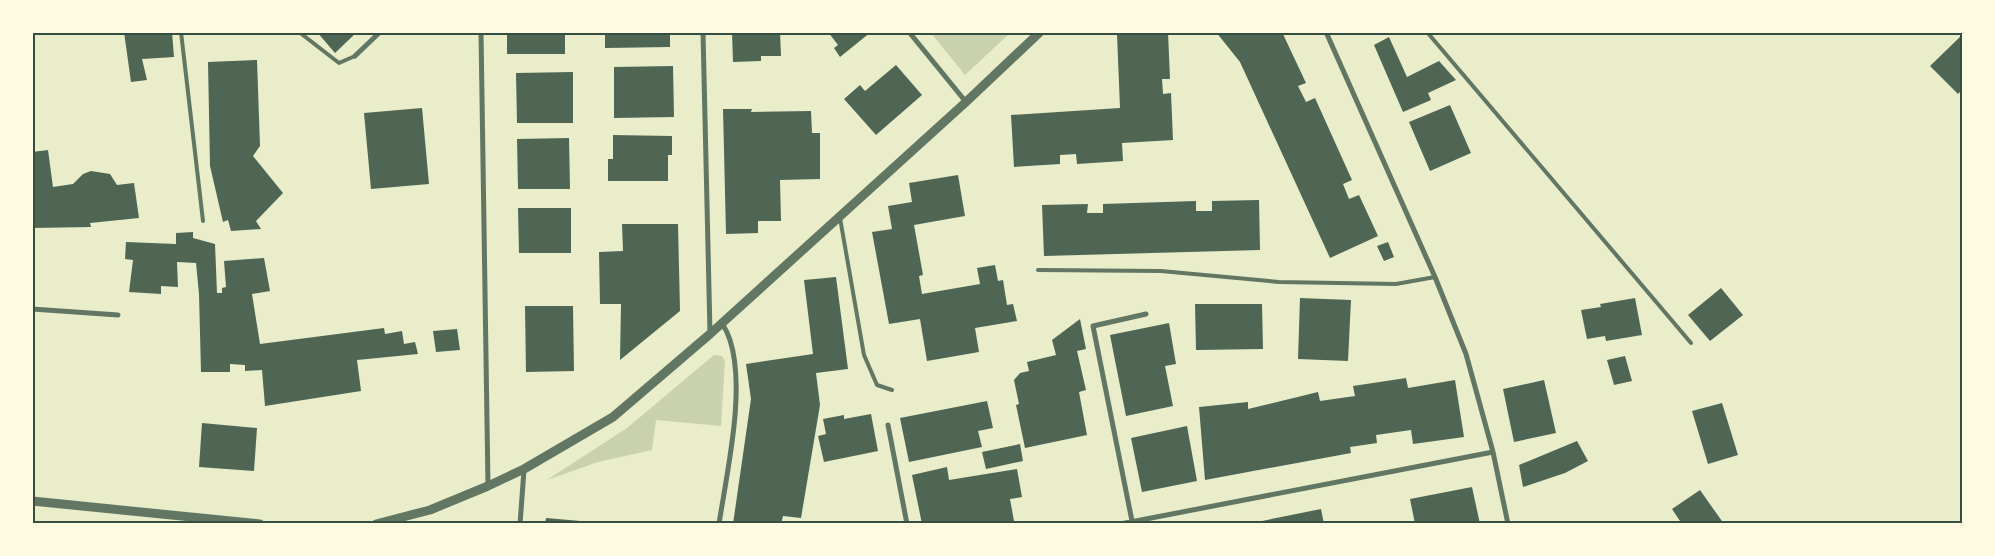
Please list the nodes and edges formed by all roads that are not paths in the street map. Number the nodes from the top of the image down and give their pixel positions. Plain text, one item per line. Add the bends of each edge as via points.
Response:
1 (181, 32) edge
2 (300, 32) edge
3 (380, 32) edge
4 (481, 32) edge
5 (703, 32) edge
6 (909, 32) edge
7 (1040, 32) edge
8 (1326, 32) edge
9 (1427, 32) edge
10 (355, 56) joint
11 (966, 102) junction
12 (839, 216) junction
13 (203, 221) dead end
14 (1038, 270) dead end
15 (1435, 277) junction
16 (32, 309) edge
17 (1146, 314) dead end
18 (118, 315) dead end
19 (722, 323) junction
20 (710, 334) junction
21 (1690, 343) dead end
22 (892, 390) dead end
23 (888, 425) dead end
24 (1493, 452) junction
25 (524, 469) junction
26 (488, 486) junction
27 (32, 502) edge
28 (1132, 521) junction
29 (260, 524) edge
30 (376, 524) edge
31 (520, 524) edge
32 (720, 524) edge
33 (908, 524) edge
34 (1120, 524) edge
35 (1508, 524) edge

1 - 13 lane
2 - 10 lane via 339,63
3 - 10 street
4 - 26 street
5 - 20 street
6 - 11 street
7 - 11 street
8 - 15 street
9 - 21 lane
11 - 12 street
12 - 19 street
12 - 22 lane via 864,355 877,385
14 - 15 lane via 1161,271 1279,282 1396,284
15 - 24 street via 1466,354
16 - 18 street
17 - 28 street via 1093,326
19 - 20 street
19 - 32 street via 730,339 736,378 735,413
20 - 25 street via 613,417
23 - 33 street
24 - 28 street
24 - 35 street
25 - 26 street
25 - 31 street
26 - 30 street via 430,510
27 - 29 street
28 - 34 street

